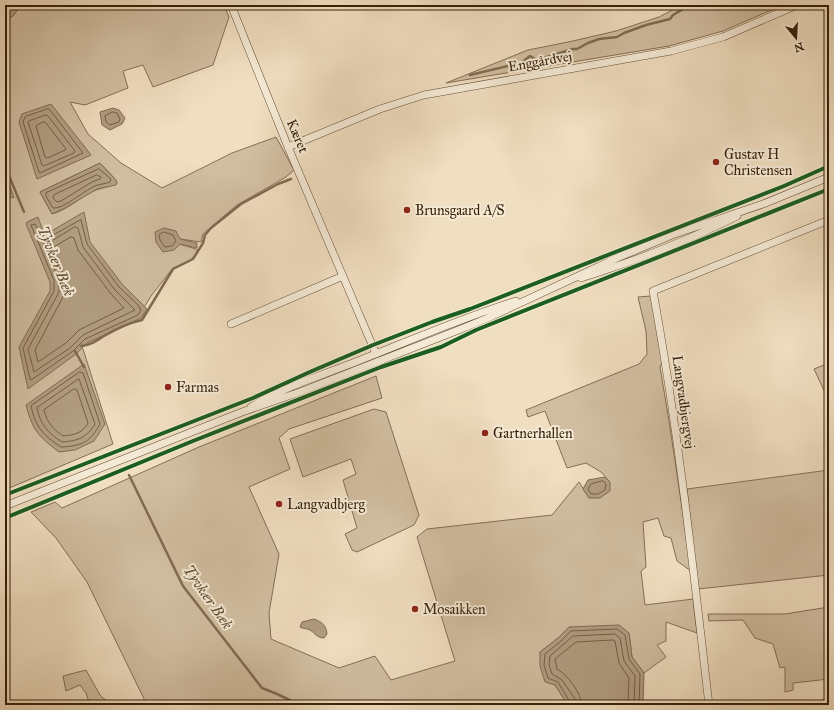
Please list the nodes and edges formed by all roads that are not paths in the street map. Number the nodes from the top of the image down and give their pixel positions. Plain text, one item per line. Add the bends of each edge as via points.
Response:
1 (231, 5) edge
2 (797, 5) edge
3 (825, 5) edge
4 (829, 13) edge
5 (288, 147) junction
6 (829, 177) edge
7 (829, 220) edge
8 (343, 276) junction
9 (536, 294) junction
10 (231, 324) dead end
11 (376, 354) junction
12 (242, 412) junction
13 (5, 506) edge
14 (709, 705) edge

1 - 5 street, Kæret
2 - 5 street, Enggårdvej via 723,37 671,51 424,95 380,109
3 - 4 street
5 - 8 street, Kæret
6 - 9 street via 763,204 672,235
7 - 14 street, Langvadbjergvej via 652,291 668,378
8 - 10 street
8 - 11 street, Kæret
9 - 11 street via 494,307
9 - 12 street via 461,329
11 - 12 street via 279,392
12 - 13 street

